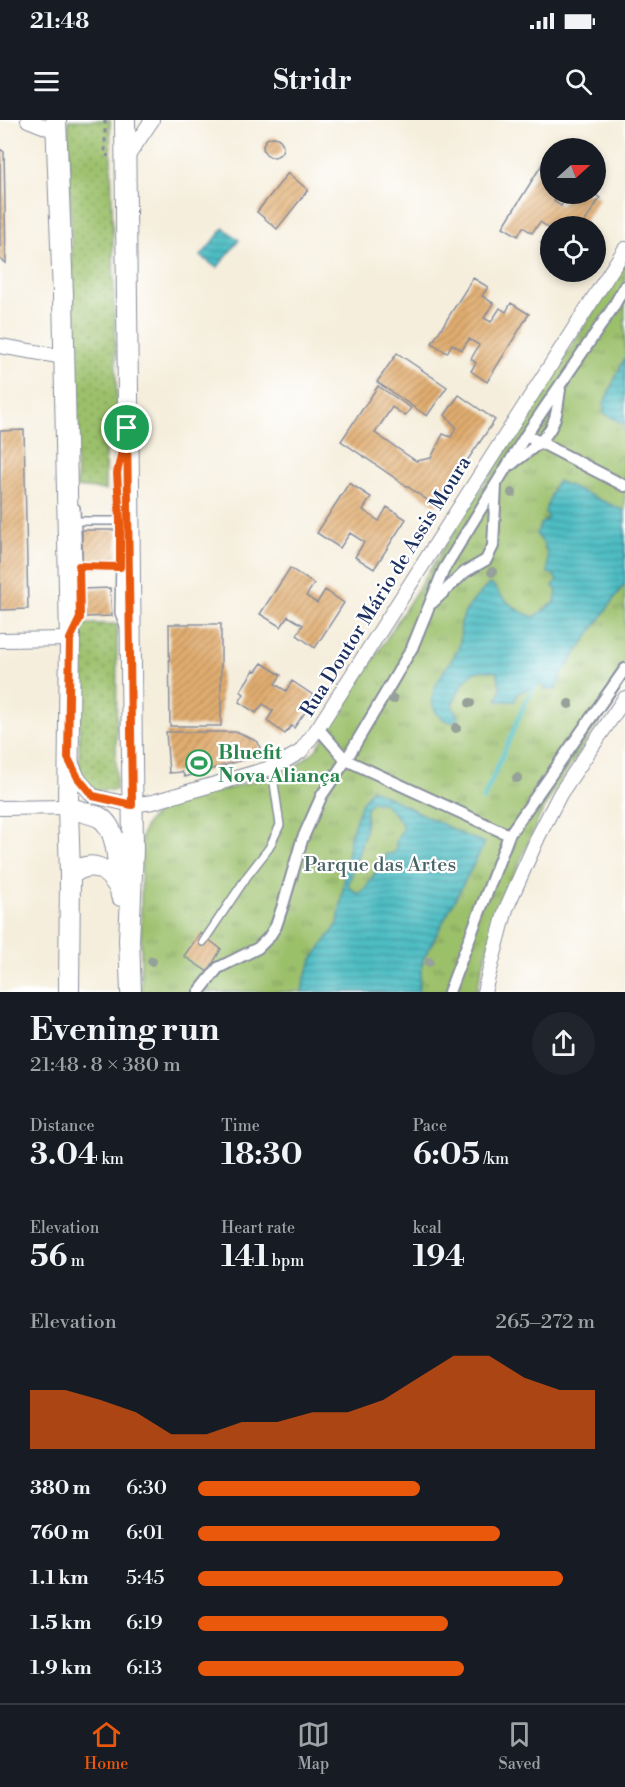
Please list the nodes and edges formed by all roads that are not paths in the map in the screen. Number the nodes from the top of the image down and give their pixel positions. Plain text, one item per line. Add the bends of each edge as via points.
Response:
1 (27, 120) edge
2 (125, 120) edge
3 (152, 120) edge
4 (57, 126) edge
5 (125, 160) junction
6 (625, 249) edge
7 (625, 286) edge
8 (0, 346) edge
9 (64, 357) junction
10 (561, 384) junction
11 (127, 428) junction
12 (526, 435) junction
13 (539, 442) junction
14 (66, 456) junction
15 (506, 469) junction
16 (496, 485) junction
17 (625, 486) edge
18 (120, 521) junction
19 (78, 522) junction
20 (120, 533) dead end
21 (120, 544) dead end
22 (79, 566) junction
23 (120, 567) junction
24 (429, 606) junction
25 (70, 639) junction
26 (0, 640) edge
27 (130, 645) junction
28 (625, 669) edge
29 (625, 698) edge
30 (318, 728) junction
31 (68, 758) junction
32 (346, 760) junction
33 (274, 767) junction
34 (132, 805) junction
35 (68, 807) junction
36 (0, 808) edge
37 (509, 835) junction
38 (70, 875) junction
39 (120, 889) junction
40 (129, 940) junction
41 (203, 942) dead end
42 (69, 992) edge
43 (131, 992) edge
44 (200, 992) edge
45 (449, 992) edge
46 (484, 992) edge

1 - 4 street
2 - 5 main road
3 - 5 street
4 - 9 main road
5 - 11 main road
6 - 30 street, Rua Doutor Mário de Assis Moura
7 - 10 street
8 - 9 street
9 - 14 main road
10 - 12 street
10 - 13 street via 554,423
11 - 18 lane via 117,473
11 - 27 main road
12 - 13 street
12 - 15 street
13 - 15 street
13 - 17 street
14 - 19 lane
14 - 25 main road
15 - 16 street
16 - 24 street via 444,569
16 - 24 street via 493,546 486,560 465,572
18 - 19 lane
18 - 20 lane
19 - 22 lane
21 - 23 lane
22 - 23 lane
22 - 25 lane via 80,618
23 - 27 lane via 119,614
24 - 32 street via 412,648
25 - 26 street
25 - 31 main road
27 - 34 main road
28 - 37 street
29 - 46 street via 560,794 539,835 506,909
30 - 32 street
30 - 33 street, Rua Doutor Mário de Assis Moura via 300,752
31 - 34 street, Rua Doutor Mário de Assis Moura via 93,796
31 - 35 main road
32 - 37 street
32 - 44 street via 322,795 302,840 276,926 258,948 218,968
33 - 34 street, Rua Doutor Mário de Assis Moura
33 - 41 lane via 280,825 269,848
34 - 40 main road
35 - 36 street
35 - 38 main road
35 - 39 main road via 100,818 108,825 115,843
37 - 45 street
38 - 39 main road via 77,870 104,869
38 - 42 main road
39 - 40 main road
40 - 43 main road

